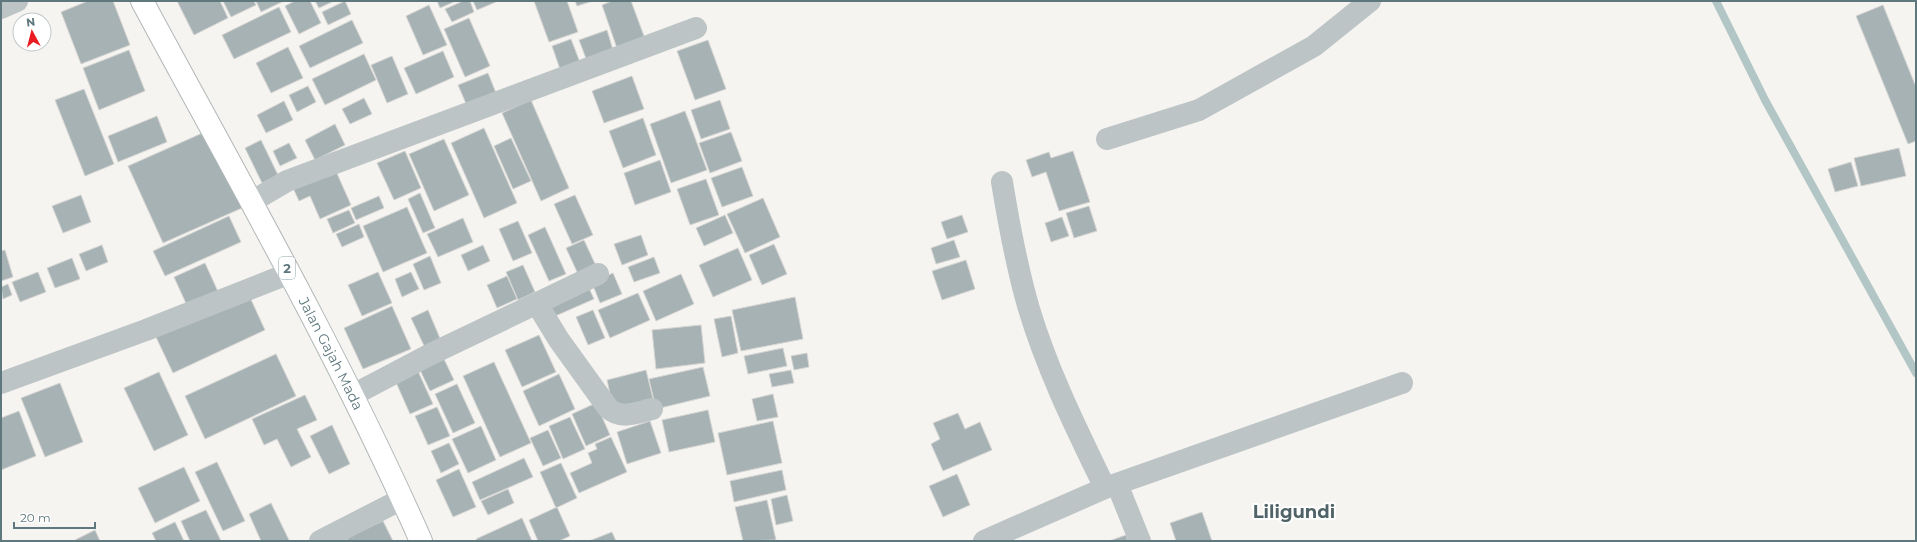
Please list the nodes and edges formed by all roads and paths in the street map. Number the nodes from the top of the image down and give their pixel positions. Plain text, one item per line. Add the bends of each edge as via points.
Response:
1 (17, 1) edge
2 (142, 1) edge
3 (1370, 1) edge
4 (1, 8) edge
5 (696, 28) dead end
6 (1107, 139) dead end
7 (1002, 182) dead end
8 (251, 202) junction
9 (290, 273) junction
10 (598, 274) dead end
11 (537, 304) junction
12 (1, 383) edge
13 (1402, 384) dead end
14 (353, 395) junction
15 (652, 409) dead end
16 (1111, 486) junction
17 (402, 499) junction
18 (994, 539) edge
19 (320, 541) edge
20 (421, 541) edge
21 (1140, 541) edge

1 - 4 street
2 - 8 highway, Jalan Gajah Mada / 2
3 - 6 street via 1314,46 1199,110
5 - 8 street via 287,181
7 - 16 street via 1017,264 1052,376
8 - 9 highway, Jalan Gajah Mada / 2
9 - 12 street via 146,330
9 - 14 highway, Jalan Gajah Mada / 2
10 - 11 street
11 - 14 street via 429,355
11 - 15 street via 559,340 608,408 624,415
13 - 16 street
14 - 17 highway, Jalan Gajah Mada / 2
16 - 18 street
16 - 21 street
17 - 19 street
17 - 20 highway, Jalan Gajah Mada / 2

